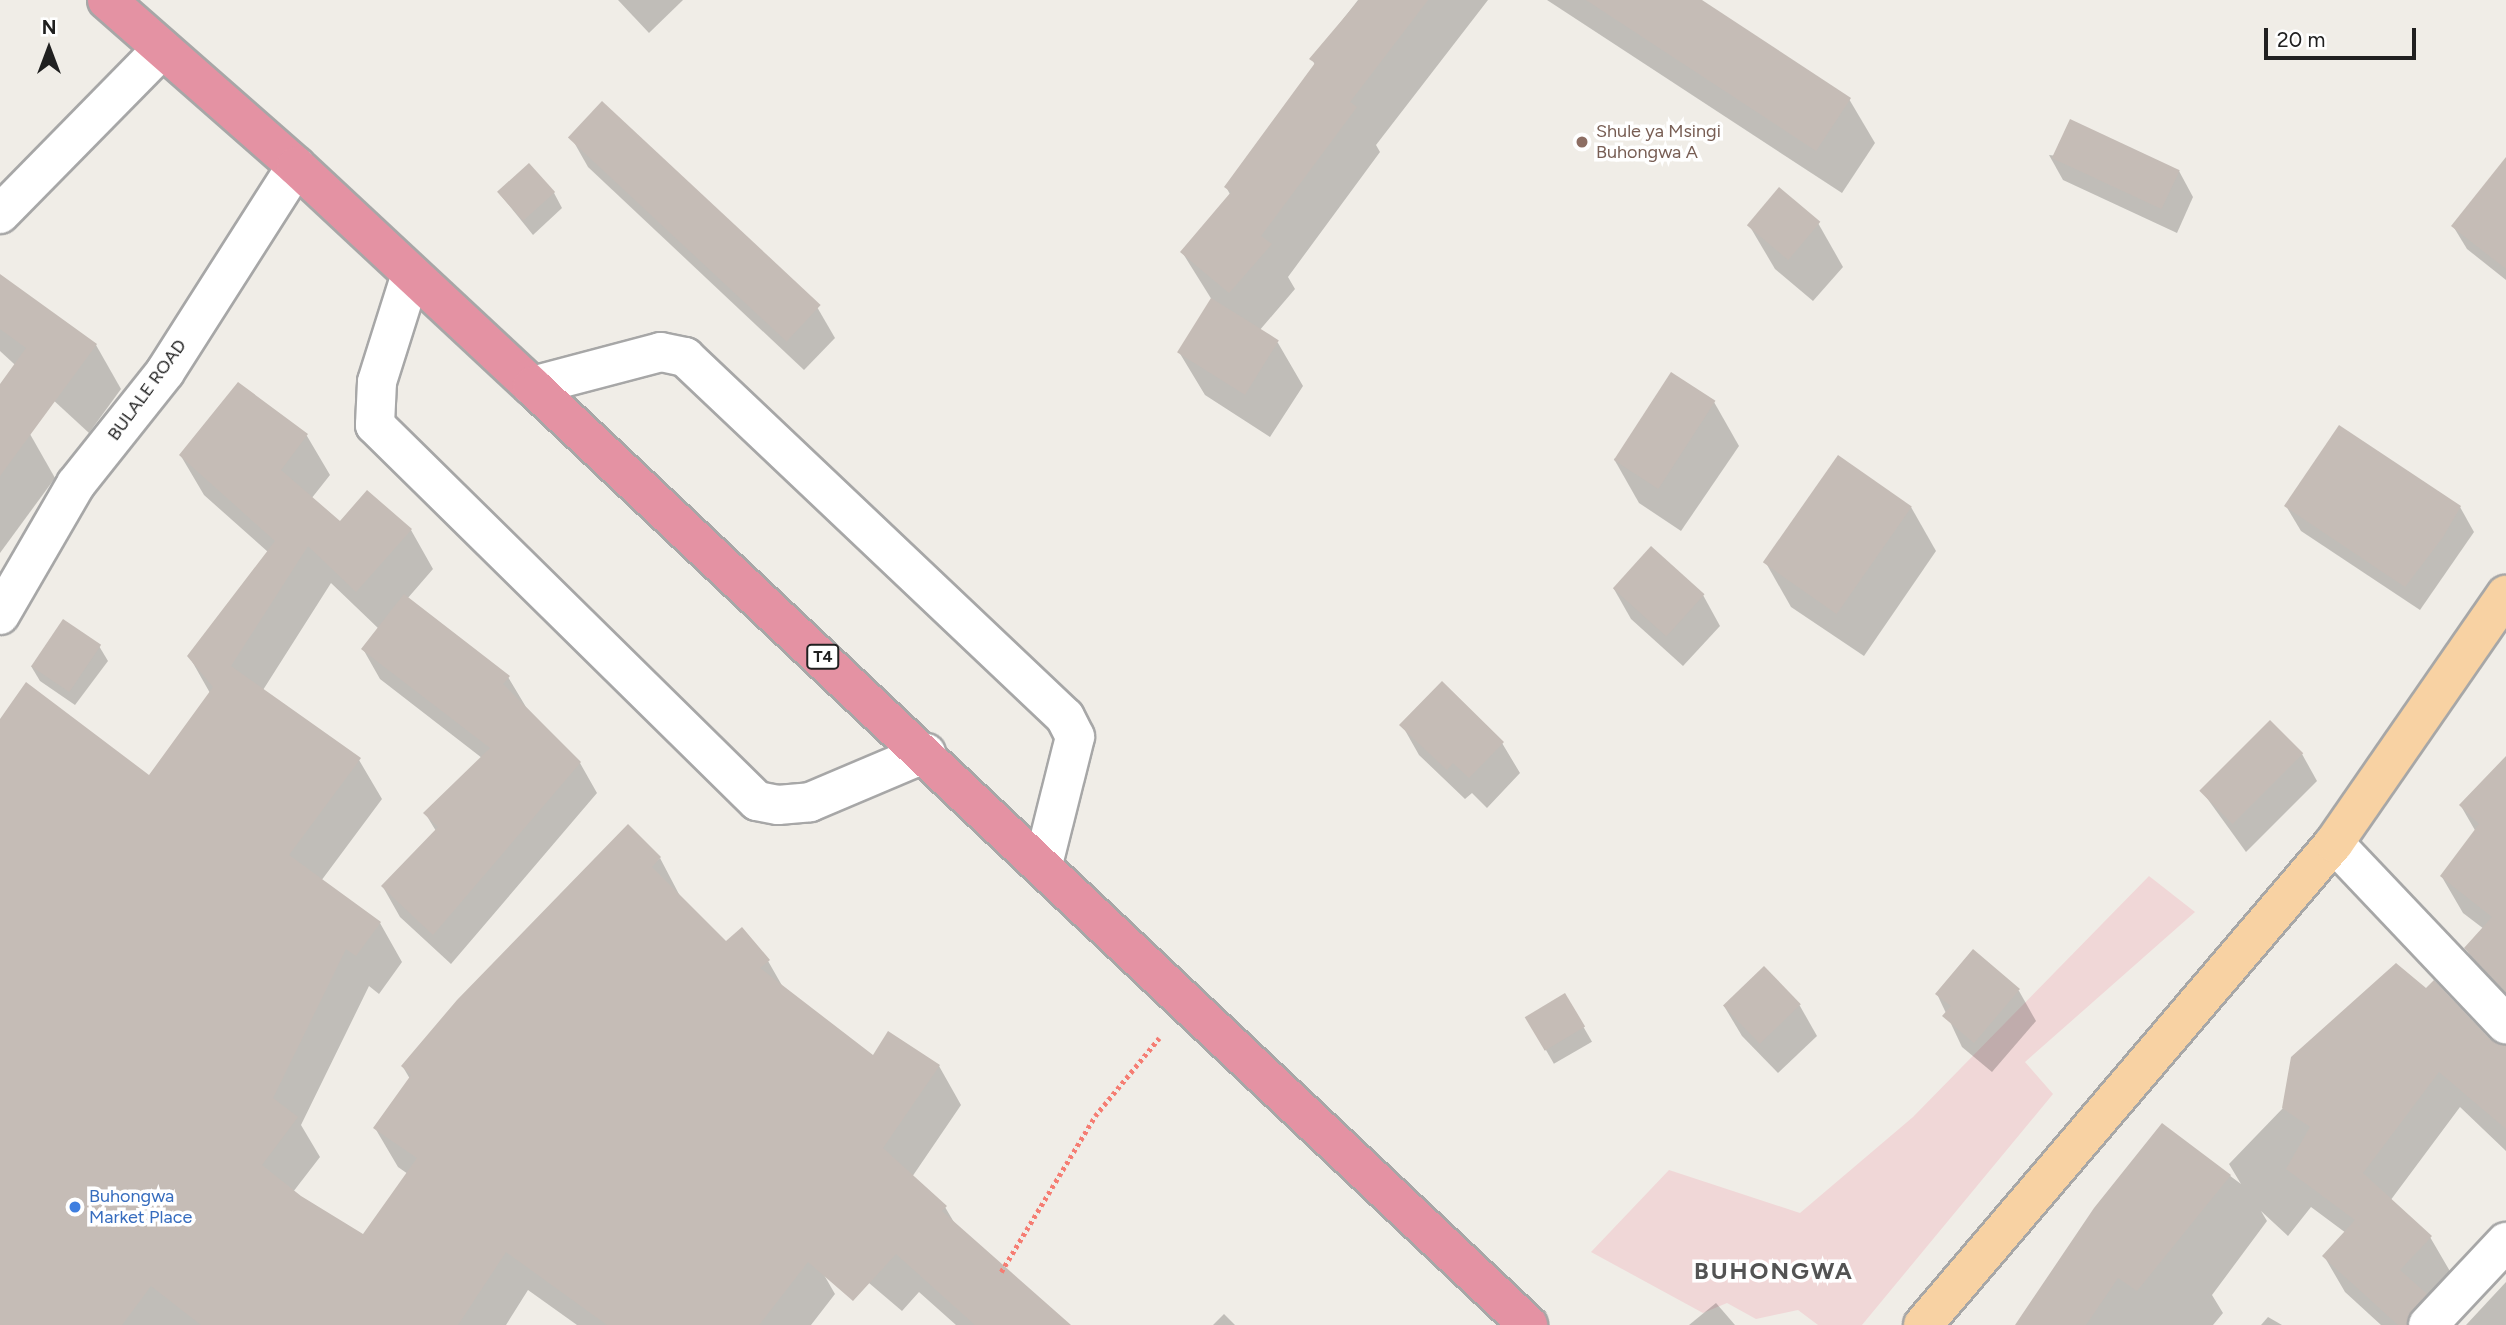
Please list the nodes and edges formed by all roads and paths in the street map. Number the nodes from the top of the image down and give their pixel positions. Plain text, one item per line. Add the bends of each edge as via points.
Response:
1 (107, 0) edge
2 (162, 48) junction
3 (296, 166) junction
4 (0, 214) edge
5 (411, 274) junction
6 (532, 386) junction
7 (2506, 595) edge
8 (0, 615) edge
9 (926, 753) junction
10 (2334, 843) junction
11 (1043, 864) junction
12 (1189, 1002) junction
13 (2506, 1024) edge
14 (2506, 1242) edge
15 (1001, 1272) dead end
16 (1528, 1325) edge
17 (1923, 1325) edge
18 (2428, 1325) edge

1 - 2 highway, T4
2 - 3 highway, T4
2 - 4 street
3 - 5 highway, T4
3 - 8 street, BULALE ROAD via 165,372 76,484
5 - 6 highway, T4
5 - 9 street via 377,382 375,425 757,801 778,805 810,802
6 - 9 highway, T4
6 - 11 street via 661,352 685,357 1065,716 1075,737
7 - 10 main road
9 - 11 highway, T4
10 - 13 street
10 - 17 main road
11 - 12 highway, T4
12 - 15 path via 1095,1116
12 - 16 highway, T4
14 - 18 street

